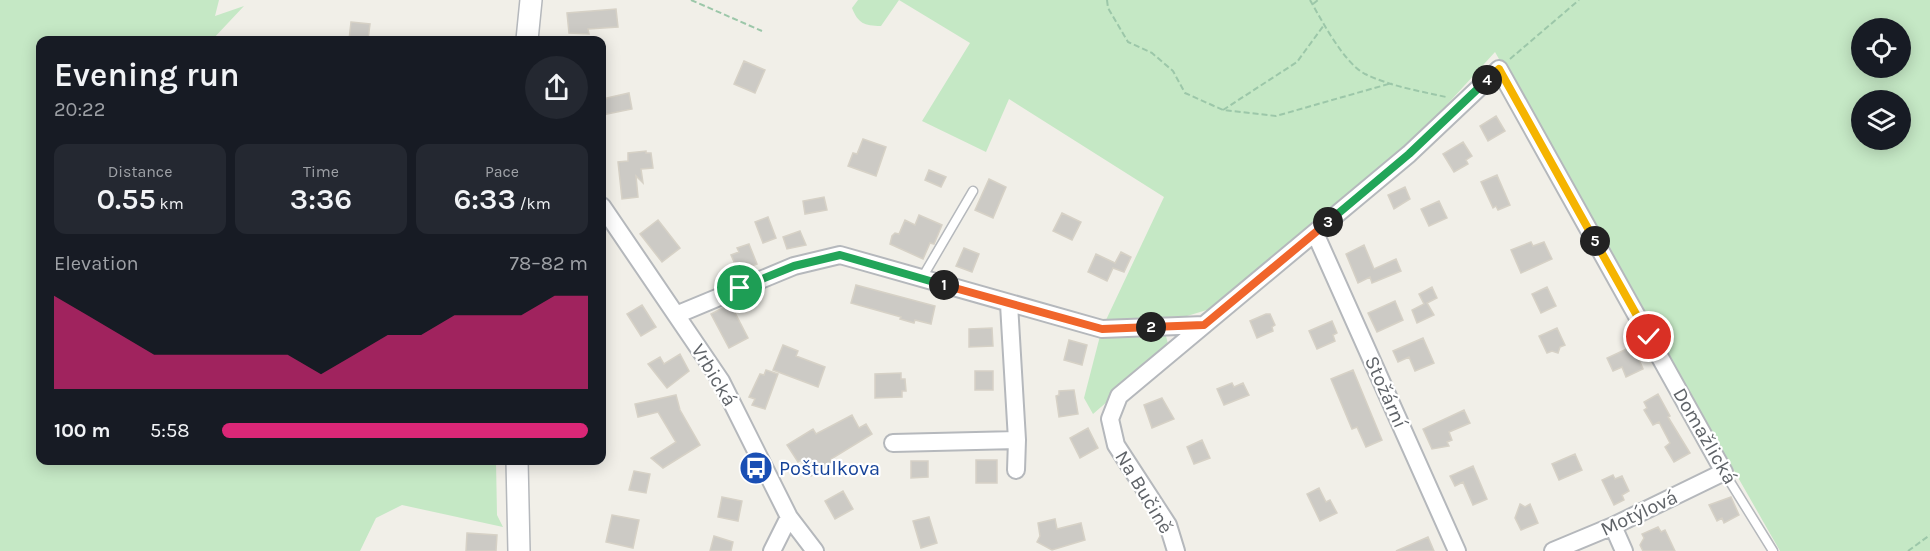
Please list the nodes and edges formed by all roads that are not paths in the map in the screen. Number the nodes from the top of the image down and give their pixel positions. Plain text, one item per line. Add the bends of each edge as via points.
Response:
1 (1499, 69) joint
2 (973, 191) dead end
3 (606, 212) edge
4 (1315, 233) junction
5 (922, 278) junction
6 (1009, 304) junction
7 (676, 315) junction
8 (1204, 325) junction
9 (1017, 440) junction
10 (893, 443) dead end
11 (517, 465) edge
12 (1016, 470) dead end
13 (1724, 472) junction
14 (789, 517) junction
15 (1613, 526) junction
16 (519, 551) edge
17 (772, 551) edge
18 (815, 551) edge
19 (1176, 551) edge
20 (1457, 551) edge
21 (1553, 551) edge
22 (1624, 551) edge
23 (1773, 551) edge

1 - 4 street, Na Bučině via 1409,154
1 - 13 street, Domažlická
2 - 5 lane
3 - 7 street, Vrbická
4 - 8 street, Na Bučině
4 - 20 street, Stožární
5 - 6 street
5 - 7 street via 840,255 794,266
6 - 8 street via 1102,329
6 - 9 street
7 - 14 street, Vrbická via 722,381
8 - 19 street, Na Bučině via 1119,396 1110,420 1116,445 1168,525
9 - 10 street
9 - 12 street
11 - 16 street
13 - 15 street, Motýlová
13 - 23 lane, Domažlická
14 - 17 street
14 - 18 street, Vrbická
15 - 21 street, Motýlová
15 - 22 street

